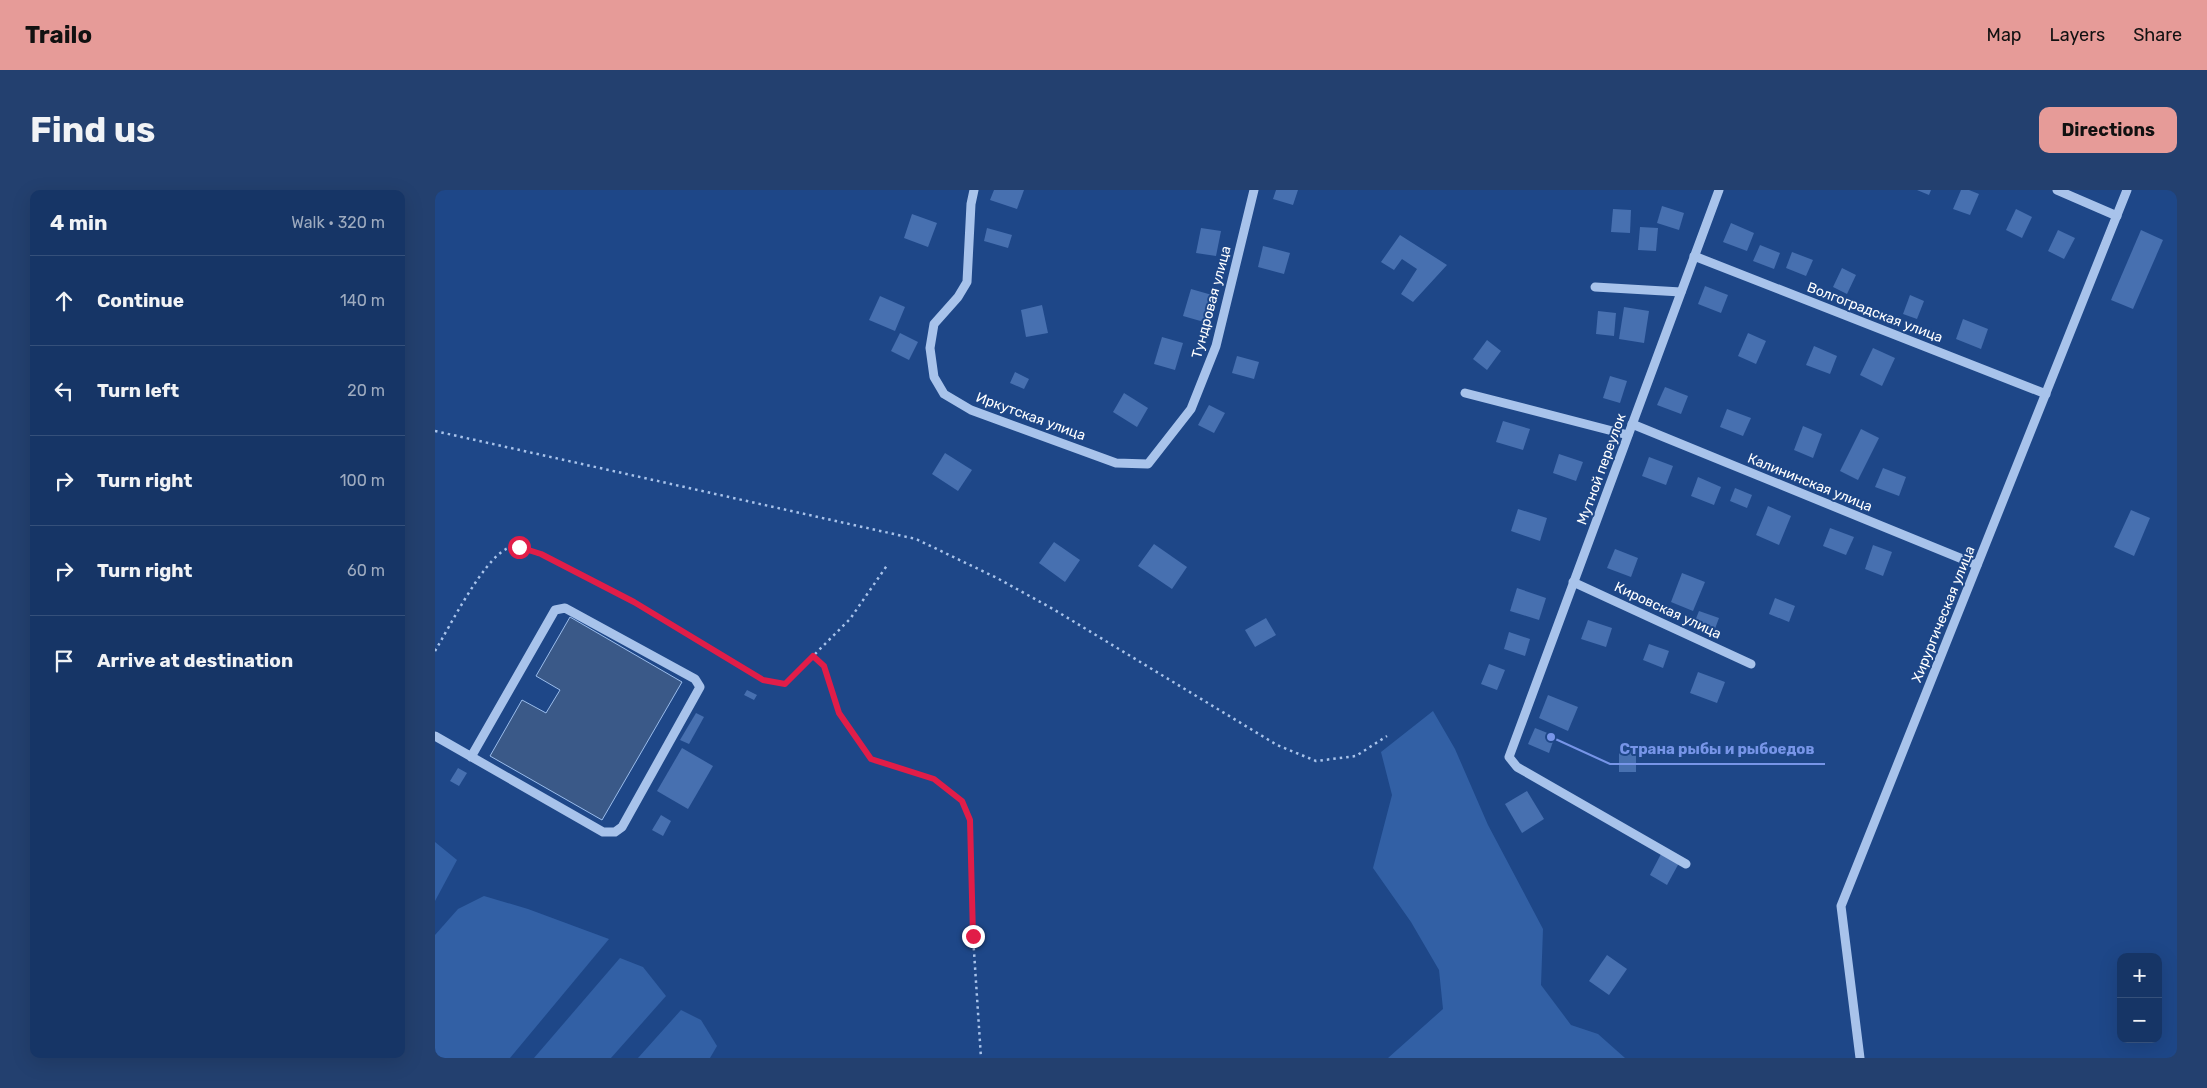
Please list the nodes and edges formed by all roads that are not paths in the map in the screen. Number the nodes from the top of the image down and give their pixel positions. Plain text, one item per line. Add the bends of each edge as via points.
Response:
1 (974, 190) edge
2 (1254, 190) edge
3 (1719, 190) edge
4 (2057, 190) edge
5 (2127, 190) edge
6 (2117, 216) junction
7 (1695, 256) junction
8 (1595, 287) dead end
9 (1681, 292) junction
10 (1465, 393) dead end
11 (2046, 394) junction
12 (1632, 424) junction
13 (1628, 435) junction
14 (1148, 464) joint
15 (1977, 565) junction
16 (1573, 582) junction
17 (1751, 664) dead end
18 (435, 736) edge
19 (471, 757) junction
20 (1686, 864) dead end
21 (1860, 1058) edge

1 - 14 street, Иркутская улица via 967,282 934,324 930,348 934,377 944,394 971,410 1116,463
2 - 14 street, Тундровая улица via 1216,346 1191,409
3 - 7 street, Мутной переулок
4 - 6 street
5 - 6 street, Хирургическая улица
6 - 11 street, Хирургическая улица
7 - 9 street, Мутной переулок
7 - 11 street, Волгоградская улица
8 - 9 street
9 - 12 street, Мутной переулок
10 - 13 street
11 - 15 street, Хирургическая улица
12 - 13 street, Мутной переулок
12 - 15 street, Калининская улица
13 - 16 street, Мутной переулок
15 - 21 street, Хирургическая улица via 1841,906
16 - 17 street, Кировская улица
16 - 20 street, Мутной переулок via 1509,757 1517,767
18 - 19 street
19 - 19 street via 603,832 615,832 622,827 700,688 695,679 565,608 555,610

